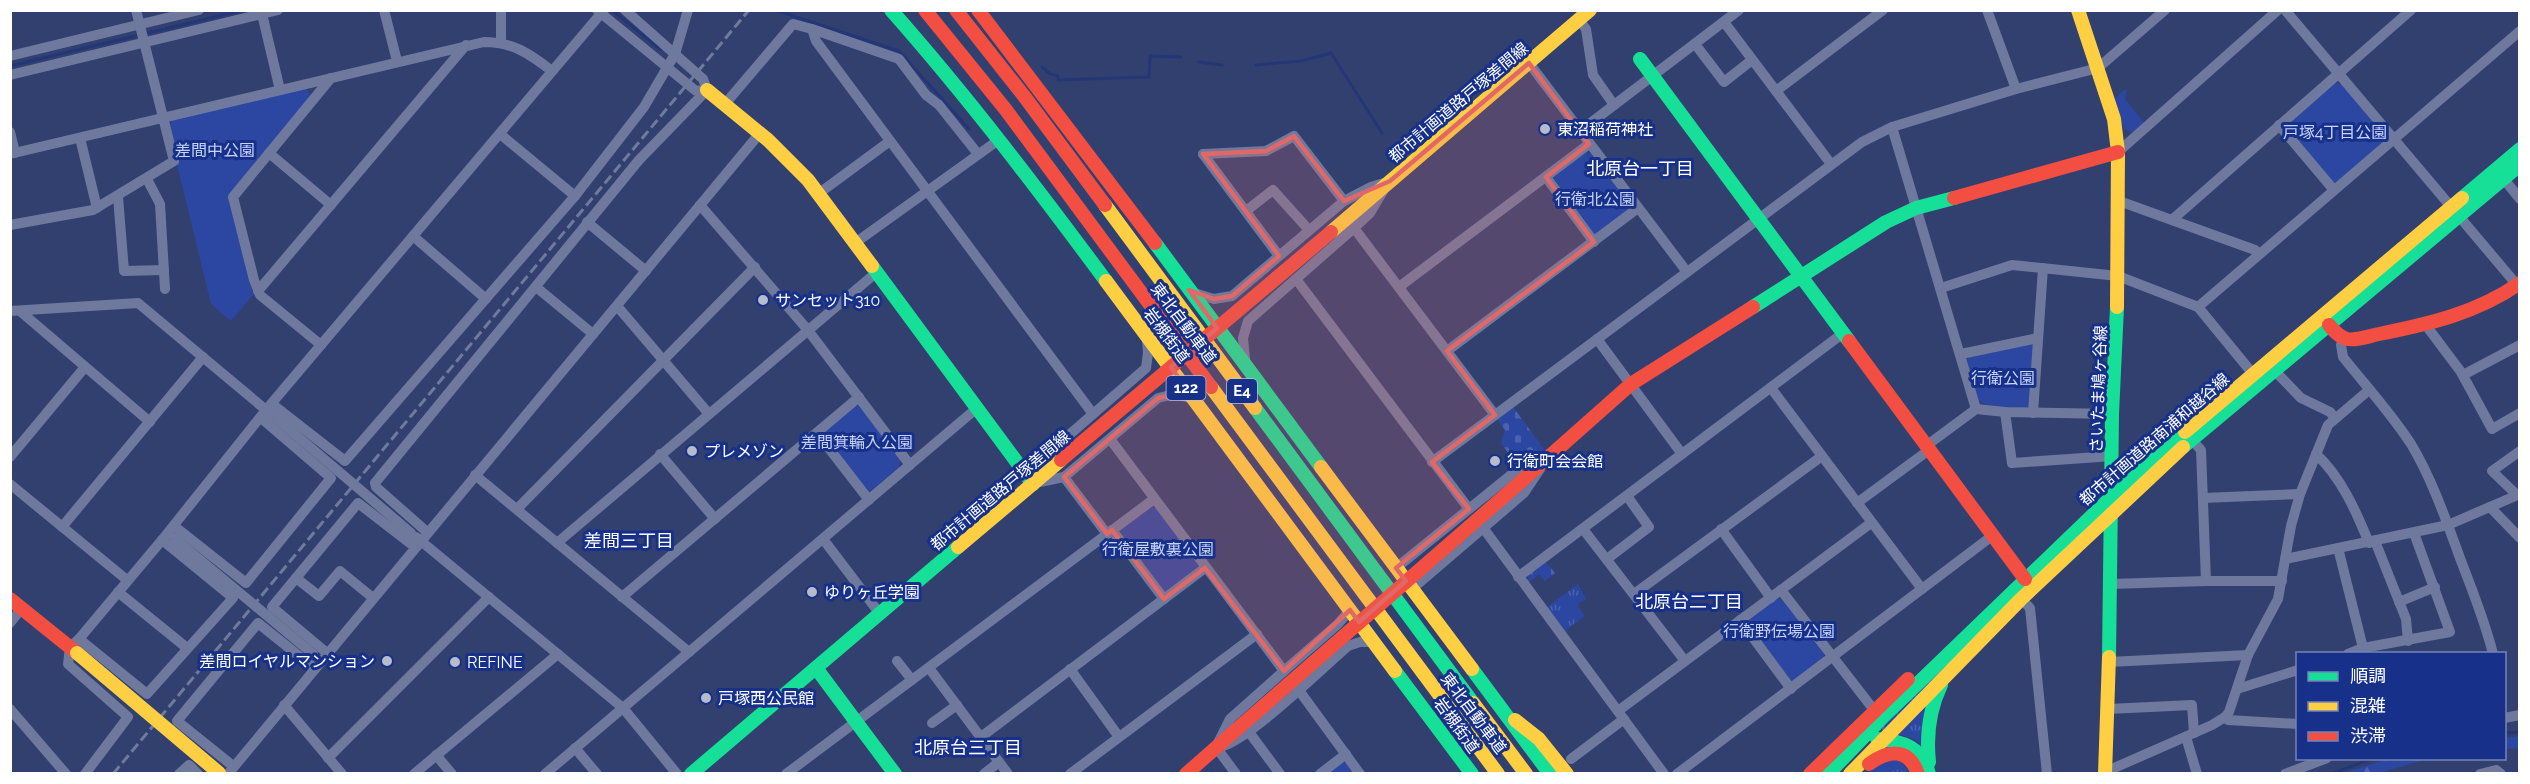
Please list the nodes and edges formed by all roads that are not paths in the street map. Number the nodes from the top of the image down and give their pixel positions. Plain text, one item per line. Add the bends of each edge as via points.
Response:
1 (136, 10) edge
2 (199, 10) edge
3 (278, 10) edge
4 (384, 10) edge
5 (501, 10) edge
6 (625, 10) edge
7 (688, 10) edge
8 (891, 10) edge
9 (925, 10) edge
10 (956, 10) edge
11 (978, 10) edge
12 (1590, 10) edge
13 (1883, 10) edge
14 (1987, 10) edge
15 (2078, 10) edge
16 (2165, 10) edge
17 (2278, 10) edge
18 (2285, 10) edge
19 (2412, 10) edge
20 (1738, 11) edge
21 (601, 12) edge
22 (262, 14) junction
23 (1579, 20) junction
24 (1724, 22) junction
25 (140, 24) junction
26 (812, 29) junction
27 (2520, 31) edge
28 (501, 42) junction
29 (143, 43) junction
30 (1695, 44) junction
31 (466, 45) junction
32 (675, 54) junction
33 (10, 56) edge
34 (1640, 59) dead end
35 (1752, 60) junction
36 (397, 61) junction
37 (1529, 63) junction
38 (2098, 68) junction
39 (668, 69) junction
40 (552, 71) junction
41 (10, 75) edge
42 (2338, 75) junction
43 (1653, 76) junction
44 (332, 78) junction
45 (2016, 89) junction
46 (280, 90) junction
47 (707, 90) junction
48 (1776, 91) junction
49 (724, 104) junction
50 (1614, 105) junction
51 (164, 119) junction
52 (2279, 125) junction
53 (1892, 127) junction
54 (1580, 131) junction
55 (10, 132) edge
56 (760, 133) junction
57 (500, 134) junction
58 (81, 138) junction
59 (2393, 138) junction
60 (1000, 139) junction
61 (890, 141) junction
62 (1589, 144) junction
63 (2520, 149) edge
64 (2118, 152) junction
65 (13, 153) edge
66 (269, 153) junction
67 (978, 154) junction
68 (1831, 164) junction
69 (2520, 165) edge
70 (1546, 177) junction
71 (2503, 178) junction
72 (147, 179) junction
73 (1390, 181) junction
74 (2333, 189) junction
75 (927, 190) junction
76 (818, 194) junction
77 (575, 196) junction
78 (118, 197) junction
79 (2520, 199) edge
80 (1344, 201) junction
81 (2119, 201) junction
82 (331, 205) junction
83 (700, 206) junction
84 (98, 207) junction
85 (1638, 208) junction
86 (1916, 208) junction
87 (1246, 211) junction
88 (2455, 211) junction
89 (1758, 219) junction
90 (2173, 219) junction
91 (587, 222) junction
92 (1351, 223) junction
93 (10, 225) edge
94 (1309, 230) junction
95 (413, 236) junction
96 (1594, 242) junction
97 (855, 243) junction
98 (2259, 254) junction
99 (1279, 256) junction
100 (755, 267) junction
101 (2043, 268) junction
102 (164, 270) junction
103 (646, 271) junction
104 (877, 272) junction
105 (1687, 272) junction
106 (2118, 276) junction
107 (1800, 277) junction
108 (1296, 279) junction
109 (2518, 284) edge
110 (536, 287) junction
111 (1399, 287) junction
112 (1941, 288) junction
113 (165, 289) dead end
114 (1189, 290) junction
115 (258, 291) junction
116 (486, 299) junction
117 (617, 306) junction
118 (2198, 307) junction
119 (15, 311) edge
120 (2329, 324) junction
121 (2425, 324) junction
122 (807, 329) junction
123 (1144, 332) junction
124 (593, 334) junction
125 (1842, 334) junction
126 (2038, 338) junction
127 (2344, 338) junction
128 (1597, 339) junction
129 (321, 345) junction
130 (2520, 345) edge
131 (1447, 351) junction
132 (1961, 354) junction
133 (204, 357) junction
134 (663, 360) junction
135 (85, 367) junction
136 (2275, 370) junction
137 (1250, 372) junction
138 (2253, 374) junction
139 (2463, 375) junction
140 (1631, 384) junction
141 (1771, 388) junction
142 (2369, 390) junction
143 (859, 397) junction
144 (1196, 401) junction
145 (977, 408) junction
146 (1976, 409) junction
147 (266, 410) junction
148 (2005, 412) junction
149 (2033, 413) junction
150 (709, 414) junction
151 (1093, 414) junction
152 (2112, 414) junction
153 (1495, 415) junction
154 (2518, 416) edge
155 (2336, 418) junction
156 (150, 422) junction
157 (817, 433) junction
158 (1110, 440) junction
159 (2192, 440) junction
160 (1928, 448) junction
161 (2520, 451) edge
162 (660, 454) junction
163 (1682, 454) junction
164 (2316, 454) junction
165 (1548, 456) junction
166 (1822, 456) junction
167 (2113, 456) junction
168 (10, 457) edge
169 (1432, 462) junction
170 (910, 465) junction
171 (476, 475) junction
172 (1064, 477) junction
173 (10, 484) edge
174 (1034, 484) junction
175 (2300, 494) junction
176 (2112, 495) junction
177 (2518, 495) edge
178 (1627, 496) junction
179 (2203, 498) junction
180 (1154, 499) junction
181 (869, 500) junction
182 (1857, 503) junction
183 (2490, 507) junction
184 (517, 509) junction
185 (1469, 510) junction
186 (2110, 513) junction
187 (715, 519) junction
188 (1871, 523) junction
189 (2448, 525) junction
190 (62, 528) junction
191 (1484, 529) junction
192 (1583, 529) junction
193 (1721, 529) junction
194 (1110, 532) junction
195 (2414, 533) junction
196 (170, 534) junction
197 (1992, 536) junction
198 (418, 538) junction
199 (2520, 538) edge
200 (823, 539) junction
201 (2372, 542) junction
202 (557, 543) junction
203 (2338, 548) junction
204 (2285, 559) junction
205 (1607, 560) junction
206 (1205, 568) junction
207 (1396, 568) junction
208 (1518, 577) junction
209 (296, 578) junction
210 (2025, 579) junction
211 (127, 580) junction
212 (2206, 581) junction
213 (2282, 581) junction
214 (2110, 584) junction
215 (2435, 587) junction
216 (1412, 590) junction
217 (1781, 590) junction
218 (1922, 590) junction
219 (118, 592) junction
220 (1634, 594) junction
221 (489, 597) junction
222 (622, 597) junction
223 (373, 598) junction
224 (1771, 598) junction
225 (10, 599) edge
226 (1164, 599) junction
227 (2021, 599) junction
228 (2399, 602) junction
229 (22, 608) junction
230 (1350, 610) junction
231 (880, 614) junction
232 (1740, 620) junction
233 (10, 623) edge
234 (1977, 626) junction
235 (1257, 634) junction
236 (2409, 641) junction
237 (1375, 642) junction
238 (75, 646) junction
239 (187, 648) junction
240 (2363, 648) junction
241 (688, 652) junction
242 (2353, 652) edge
243 (2492, 652) edge
244 (558, 654) junction
245 (2248, 655) junction
246 (1833, 657) junction
247 (319, 659) junction
248 (897, 661) dead end
249 (1685, 661) junction
250 (2109, 662) junction
251 (816, 668) junction
252 (929, 668) junction
253 (1070, 669) junction
254 (1284, 671) junction
255 (2296, 671) edge
256 (1949, 673) junction
257 (912, 680) junction
258 (1791, 688) junction
259 (1298, 689) junction
260 (2238, 689) junction
261 (284, 705) junction
262 (957, 705) junction
263 (623, 708) junction
264 (10, 709) edge
265 (2108, 709) junction
266 (1874, 710) junction
267 (1504, 711) junction
268 (1621, 715) junction
269 (2225, 717) junction
270 (857, 722) junction
271 (932, 723) dead end
272 (2296, 724) edge
273 (1246, 728) junction
274 (2190, 735) junction
275 (981, 737) junction
276 (1119, 737) junction
277 (1883, 739) junction
278 (1216, 747) junction
279 (575, 748) junction
280 (1346, 754) junction
281 (436, 755) junction
282 (328, 758) junction
283 (1571, 759) dead end
284 (2324, 760) edge
285 (999, 762) junction
286 (1084, 763) junction
287 (230, 770) edge
288 (1830, 771) edge
289 (219, 773) edge
290 (1926, 773) edge
291 (2104, 773) edge
292 (66, 774) edge
293 (85, 774) edge
294 (179, 774) edge
295 (198, 774) edge
296 (342, 774) edge
297 (414, 774) edge
298 (452, 774) edge
299 (545, 774) edge
300 (597, 774) edge
301 (677, 774) edge
302 (691, 774) edge
303 (786, 774) edge
304 (895, 774) edge
305 (984, 774) edge
306 (1008, 774) edge
307 (1070, 774) edge
308 (1092, 774) edge
309 (1186, 774) edge
310 (1236, 774) edge
311 (1280, 774) edge
312 (1320, 774) edge
313 (1360, 774) edge
314 (1472, 774) edge
315 (1498, 774) edge
316 (1526, 774) edge
317 (1550, 774) edge
318 (1567, 774) edge
319 (1664, 774) edge
320 (1677, 774) edge
321 (1810, 774) edge
322 (1850, 774) edge
323 (1857, 774) edge
324 (2047, 774) edge
325 (2197, 774) edge
326 (2285, 774) edge
327 (2480, 774) edge
328 (2501, 774) edge

1 - 25 street
2 - 25 street
3 - 22 street
4 - 36 street
5 - 28 street
6 - 32 street
7 - 32 street
8 - 60 main road, 岩槻街道 / 122
9 - 315 main road, 東北自動車道 / E4 via 1006,110
10 - 316 main road, 東北自動車道 / E4
11 - 114 main road
12 - 23 main road, 都市計画道路戸塚差間線
13 - 48 street
14 - 45 street
15 - 38 main road, さいたま鳩ヶ谷線
16 - 38 street
17 - 64 street
18 - 42 street
19 - 42 street
20 - 24 street
21 - 39 street
21 - 40 street
22 - 29 street
22 - 46 street
23 - 37 main road, 都市計画道路戸塚差間線
23 - 50 street via 1586,29 1593,75
24 - 30 street
24 - 35 street
25 - 29 street
25 - 33 street
26 - 49 street via 793,24
26 - 61 street via 816,41
26 - 67 street via 898,59
27 - 59 street
28 - 31 street
28 - 40 street via 528,52
29 - 41 street
29 - 51 street
30 - 35 street via 1724,82
30 - 43 street
31 - 36 street
31 - 82 street
32 - 39 street
32 - 47 street via 703,80
34 - 43 main road
35 - 48 street
36 - 44 street
37 - 54 street
37 - 73 main road, 都市計画道路戸塚差間線
38 - 45 street
38 - 64 main road, さいたま鳩ヶ谷線 via 2116,129
39 - 47 street via 696,91
39 - 77 street
40 - 57 street
42 - 52 street
42 - 59 street
43 - 50 street
43 - 89 main road
44 - 46 street
44 - 66 street
45 - 53 street
46 - 51 street
47 - 49 main road
47 - 91 street via 639,160
48 - 68 street
49 - 56 main road
50 - 54 street
51 - 58 street
51 - 72 street via 174,161
52 - 74 street
52 - 90 street
53 - 68 street
53 - 86 street
54 - 62 street
55 - 65 street
56 - 76 main road via 789,159
56 - 83 street
57 - 77 street
57 - 95 street
58 - 65 street
58 - 84 street
59 - 74 street
59 - 88 street
60 - 67 street
60 - 123 main road, 岩槻街道 / 122
61 - 75 street
61 - 76 street
62 - 70 street
62 - 85 street
63 - 88 main road, 都市計画道路南浦和越谷線
64 - 81 main road, さいたま鳩ヶ谷線
64 - 86 main road
66 - 82 street
66 - 115 street via 233,196
67 - 75 street
68 - 89 street
69 - 71 main road, 都市計画道路南浦和越谷線
70 - 96 street
70 - 111 street
71 - 79 street
71 - 88 main road, 都市計画道路南浦和越谷線
72 - 78 street
72 - 102 street via 160,204
73 - 80 street
73 - 92 main road, 都市計画道路戸塚差間線
74 - 98 street
75 - 97 street
75 - 151 street
76 - 97 main road
77 - 116 street
78 - 84 street
78 - 102 street via 124,271
80 - 87 street via 1294,136 1266,151 1203,154
80 - 94 street
81 - 90 street
81 - 106 main road, さいたま鳩ヶ谷線
82 - 115 street
83 - 100 street
83 - 103 street
84 - 93 street
85 - 96 street
85 - 105 street
86 - 107 main road via 1886,222
86 - 112 street
87 - 94 street via 1273,190
87 - 99 street
88 - 109 street
88 - 120 main road, 都市計画道路南浦和越谷線
88 - 138 main road, 都市計画道路南浦和越谷線
89 - 105 street
89 - 107 main road
90 - 98 street
91 - 103 street
91 - 110 street
92 - 108 street
92 - 111 street
92 - 174 main road, 都市計画道路戸塚差間線, bridge via 1331,231
94 - 99 street
95 - 116 street
95 - 129 street
96 - 131 street
97 - 104 main road
98 - 118 street
99 - 114 street via 1232,296 1214,299
100 - 122 street
100 - 134 street
101 - 106 street
101 - 112 street via 2012,265
101 - 126 street
102 - 113 street
103 - 117 street
104 - 122 street
104 - 145 main road
105 - 128 street
106 - 118 street
106 - 152 main road, さいたま鳩ヶ谷線
107 - 125 main road
107 - 140 main road
108 - 137 street via 1248,321 1243,353
108 - 169 street
109 - 121 main road via 2504,295 2464,313
110 - 124 street
110 - 198 street via 375,483
111 - 131 street
112 - 132 street
114 - 137 main road
115 - 129 street
116 - 147 street via 345,461
117 - 124 street
117 - 134 street
118 - 138 street
119 - 133 street via 138,303
119 - 135 street
120 - 127 main road
120 - 136 main road, 都市計画道路南浦和越谷線
121 - 127 main road
121 - 139 street
122 - 143 street
122 - 150 street
123 - 144 main road, 岩槻街道 / 122
123 - 151 street via 1146,368
124 - 171 street
125 - 141 street
125 - 160 main road
126 - 132 street
126 - 149 street
127 - 142 street via 2343,357
128 - 140 street
128 - 153 street
129 - 147 street
130 - 139 street
131 - 153 street
132 - 146 street
133 - 147 street
133 - 156 street
134 - 150 street
134 - 184 street
135 - 156 street
135 - 168 street
136 - 155 street via 2301,398
136 - 159 main road, 都市計画道路南浦和越谷線
137 - 207 main road
138 - 176 main road, 都市計画道路南浦和越谷線
139 - 154 street via 2492,429
140 - 163 street
140 - 165 main road
141 - 163 street
141 - 166 street
142 - 155 street
142 - 189 street via 2412,447
143 - 157 street
143 - 170 street
144 - 158 street via 1175,394 1158,398
144 - 230 main road, 岩槻街道 / 122
145 - 170 street
145 - 174 main road
146 - 148 street
146 - 160 street
147 - 196 street
147 - 196 street via 331,478 246,583
147 - 198 street, bridge
148 - 149 street
148 - 167 street via 2012,463
149 - 152 street
150 - 162 street
151 - 174 street via 1045,458
152 - 167 main road, さいたま鳩ヶ谷線
153 - 169 street
155 - 164 street via 2328,425
156 - 190 street
157 - 181 street
157 - 187 street
158 - 172 street
158 - 180 street
159 - 179 street via 2201,450
159 - 186 main road, 都市計画道路南浦和越谷線
160 - 182 street
160 - 197 main road
161 - 177 street via 2492,471
162 - 187 street
162 - 202 street
163 - 178 street
164 - 175 street
164 - 201 street via 2337,480
165 - 185 street via 1516,471
165 - 191 street via 1524,493
165 - 273 main road, bridge
166 - 182 street
166 - 193 street
167 - 176 main road, さいたま鳩ヶ谷線
169 - 185 street
170 - 181 street
171 - 184 street
171 - 198 street
172 - 174 street
172 - 194 street
173 - 190 street
174 - 231 main road, 都市計画道路戸塚差間線
175 - 179 street
175 - 204 street
176 - 186 main road, さいたま鳩ヶ谷線
176 - 210 main road, 都市計画道路南浦和越谷線
177 - 183 street
178 - 192 street
178 - 205 street via 1649,527
179 - 212 street
180 - 194 street
180 - 206 street
181 - 200 street
182 - 188 street
183 - 189 street
183 - 199 street
184 - 202 street
185 - 207 street
186 - 214 main road, さいたま鳩ヶ谷線
186 - 227 main road, 都市計画道路南浦和越谷線
187 - 222 street
188 - 217 street
188 - 218 street
189 - 195 street
189 - 243 street
190 - 211 street
191 - 208 street
191 - 216 street
192 - 205 street
192 - 208 street
193 - 220 street
193 - 224 street
194 - 226 street
194 - 252 street
195 - 201 street
195 - 215 street
196 - 211 street
196 - 239 street via 233,598
196 - 247 street, bridge
197 - 210 main road
197 - 218 street
198 - 209 street via 358,503
198 - 221 street
198 - 223 street
200 - 231 street
200 - 241 street
201 - 203 street
201 - 228 street
202 - 222 street
203 - 204 street
203 - 240 street
204 - 213 street
205 - 220 street
206 - 226 street
206 - 235 street
207 - 216 main road
208 - 268 street
209 - 223 street via 319,596 340,571
209 - 247 street via 272,607
210 - 234 main road, 都市計画道路南浦和越谷線
211 - 219 street
212 - 213 street
212 - 214 street
213 - 245 street via 2274,609
214 - 250 main road, さいたま鳩ヶ谷線
215 - 228 street
215 - 236 street via 2450,632
216 - 267 main road
217 - 224 street
217 - 246 street
218 - 246 street
219 - 238 street
219 - 239 street
220 - 249 street
221 - 244 street
221 - 282 street
222 - 241 street
223 - 247 street
224 - 232 street
225 - 229 main road
226 - 253 street
227 - 256 main road, 都市計画道路南浦和越谷線
227 - 324 street via 2030,608
228 - 236 street
229 - 233 street
229 - 238 main road
230 - 237 main road, 岩槻街道 / 122
230 - 254 street
231 - 251 main road, 都市計画道路戸塚差間線
232 - 249 street
232 - 258 street
234 - 266 main road via 1952,640
234 - 288 main road, 都市計画道路南浦和越谷線
235 - 254 street
235 - 276 street
236 - 240 street
237 - 259 street via 1348,646
237 - 314 main road, 岩槻街道 / 122
238 - 239 street via 147,694
238 - 289 main road, bridge
238 - 293 street via 68,664 128,717
240 - 242 street
241 - 263 street
244 - 263 street
244 - 281 street
245 - 250 street
245 - 260 street
246 - 258 street
246 - 266 street
247 - 261 street
247 - 287 street via 258,623 177,721
248 - 257 street
249 - 268 street
250 - 265 main road, さいたま鳩ヶ谷線
251 - 270 main road
251 - 302 main road, 都市計画道路戸塚差間線
252 - 257 street
252 - 262 street
253 - 275 street
253 - 276 street
254 - 278 street via 1230,719
255 - 260 street
256 - 277 main road, 都市計画道路南浦和越谷線
256 - 290 main road via 1929,716
257 - 270 street
258 - 320 street
259 - 273 street
259 - 280 street
260 - 269 street
261 - 282 street
261 - 287 street
262 - 271 street
262 - 275 street
263 - 279 street
263 - 301 street
264 - 292 street
265 - 274 street via 2192,705
265 - 291 main road, さいたま鳩ヶ谷線
266 - 321 main road
267 - 317 main road
267 - 318 main road via 1539,739
268 - 283 street
268 - 319 street
269 - 272 street
269 - 274 street
270 - 303 street
270 - 304 main road
273 - 278 main road
273 - 311 street
274 - 291 street
274 - 325 street
275 - 285 street
276 - 286 street
277 - 288 main road via 1872,739 1851,759
277 - 290 main road via 1906,742 1916,748 1925,760
277 - 322 main road, 都市計画道路南浦和越谷線
278 - 309 main road
278 - 310 street
279 - 299 street
279 - 300 street
280 - 312 street
280 - 313 street
281 - 297 street
281 - 298 street
282 - 296 street
284 - 326 street
285 - 305 street
285 - 306 street
286 - 307 street
286 - 308 street
290 - 323 main road via 1907,757 1886,752
294 - 295 street via 189,765
327 - 328 street via 2496,770

